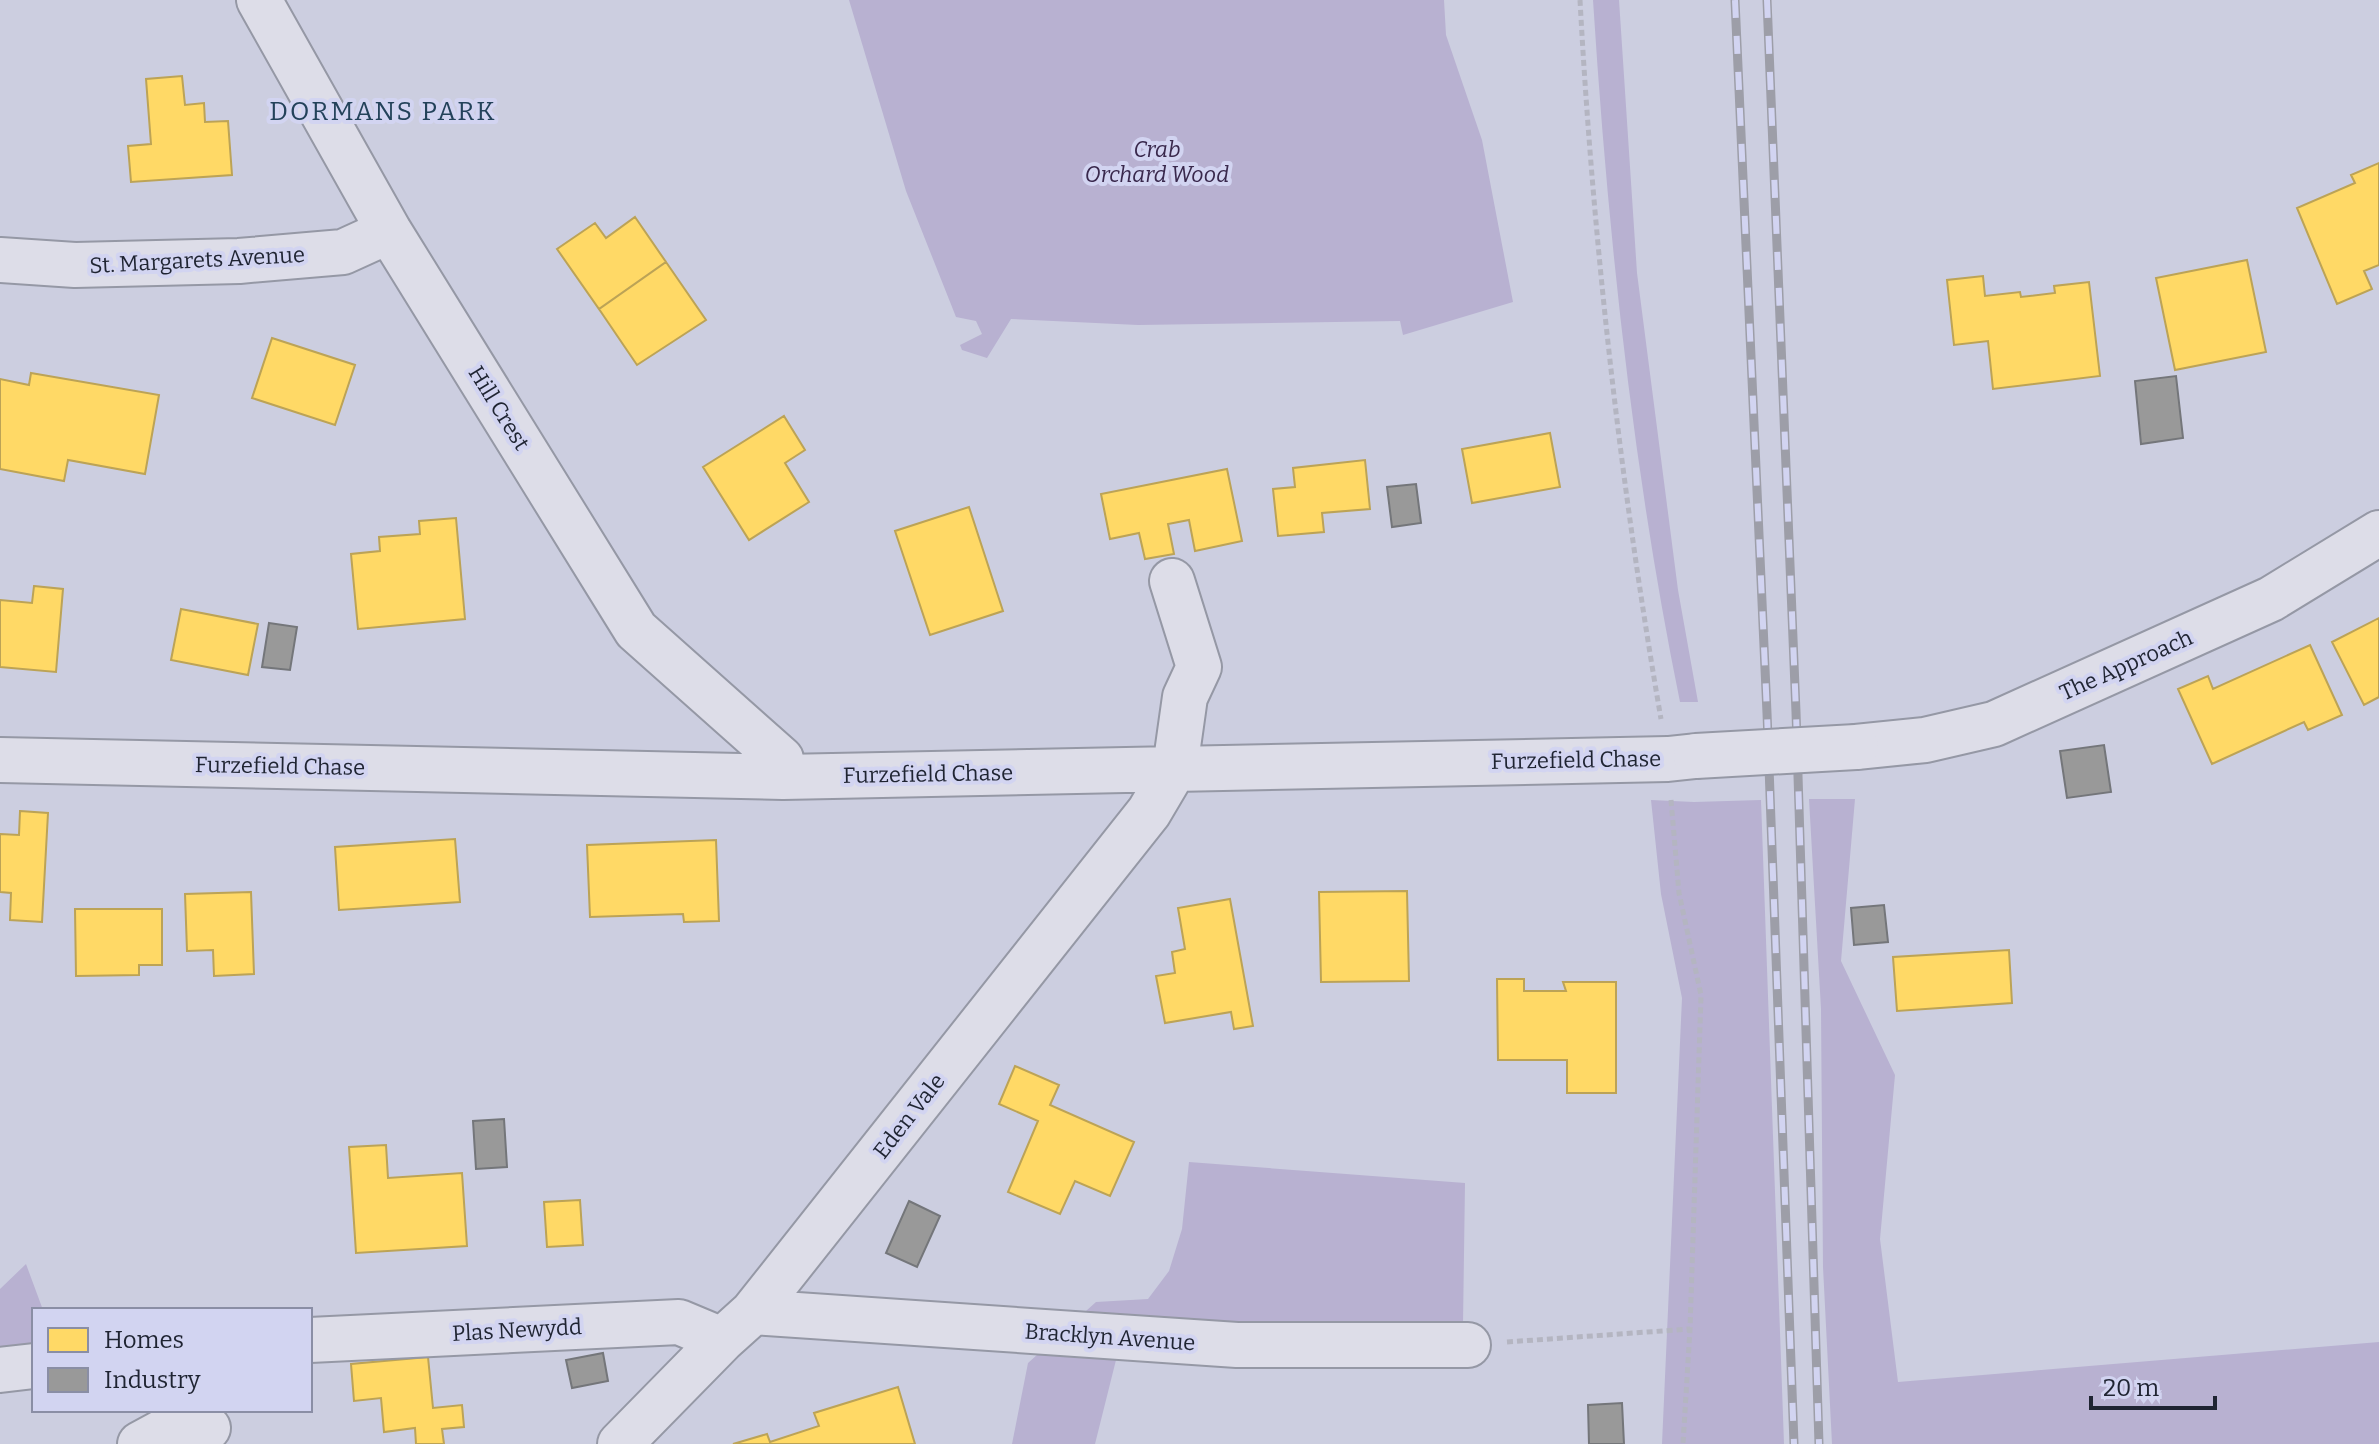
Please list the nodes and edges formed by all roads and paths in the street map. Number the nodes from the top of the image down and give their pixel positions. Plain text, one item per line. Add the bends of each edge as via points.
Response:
1 (259, 0) edge
2 (389, 231) junction
3 (0, 260) edge
4 (2379, 533) edge
5 (1172, 581) dead end
6 (1856, 747) joint
7 (0, 760) edge
8 (1175, 768) junction
9 (783, 777) junction
10 (737, 1326) junction
11 (1690, 1329) dead end
12 (312, 1340) edge
13 (1468, 1345) joint
14 (32, 1366) edge
15 (0, 1370) edge
16 (208, 1428) dead end
17 (140, 1444) edge
18 (620, 1444) edge

1 - 2 street, Hill Crest
2 - 3 street, St. Margarets Avenue via 343,252 239,261 75,265
2 - 9 street, Hill Crest via 636,630 781,759
4 - 6 street, The Approach via 2271,599 1994,724 1925,740
5 - 8 street via 1199,667 1185,697
6 - 8 street, Furzefield Chase, bridge via 1668,759
7 - 9 street, Furzefield Chase
8 - 9 street, Furzefield Chase
8 - 10 street, Eden Vale via 1140,824
10 - 12 street, Plas Newydd via 679,1322
10 - 13 street, Bracklyn Avenue via 1237,1345
10 - 18 street, Eden Vale
11 - 13 path
14 - 15 street
16 - 17 street via 164,1431

